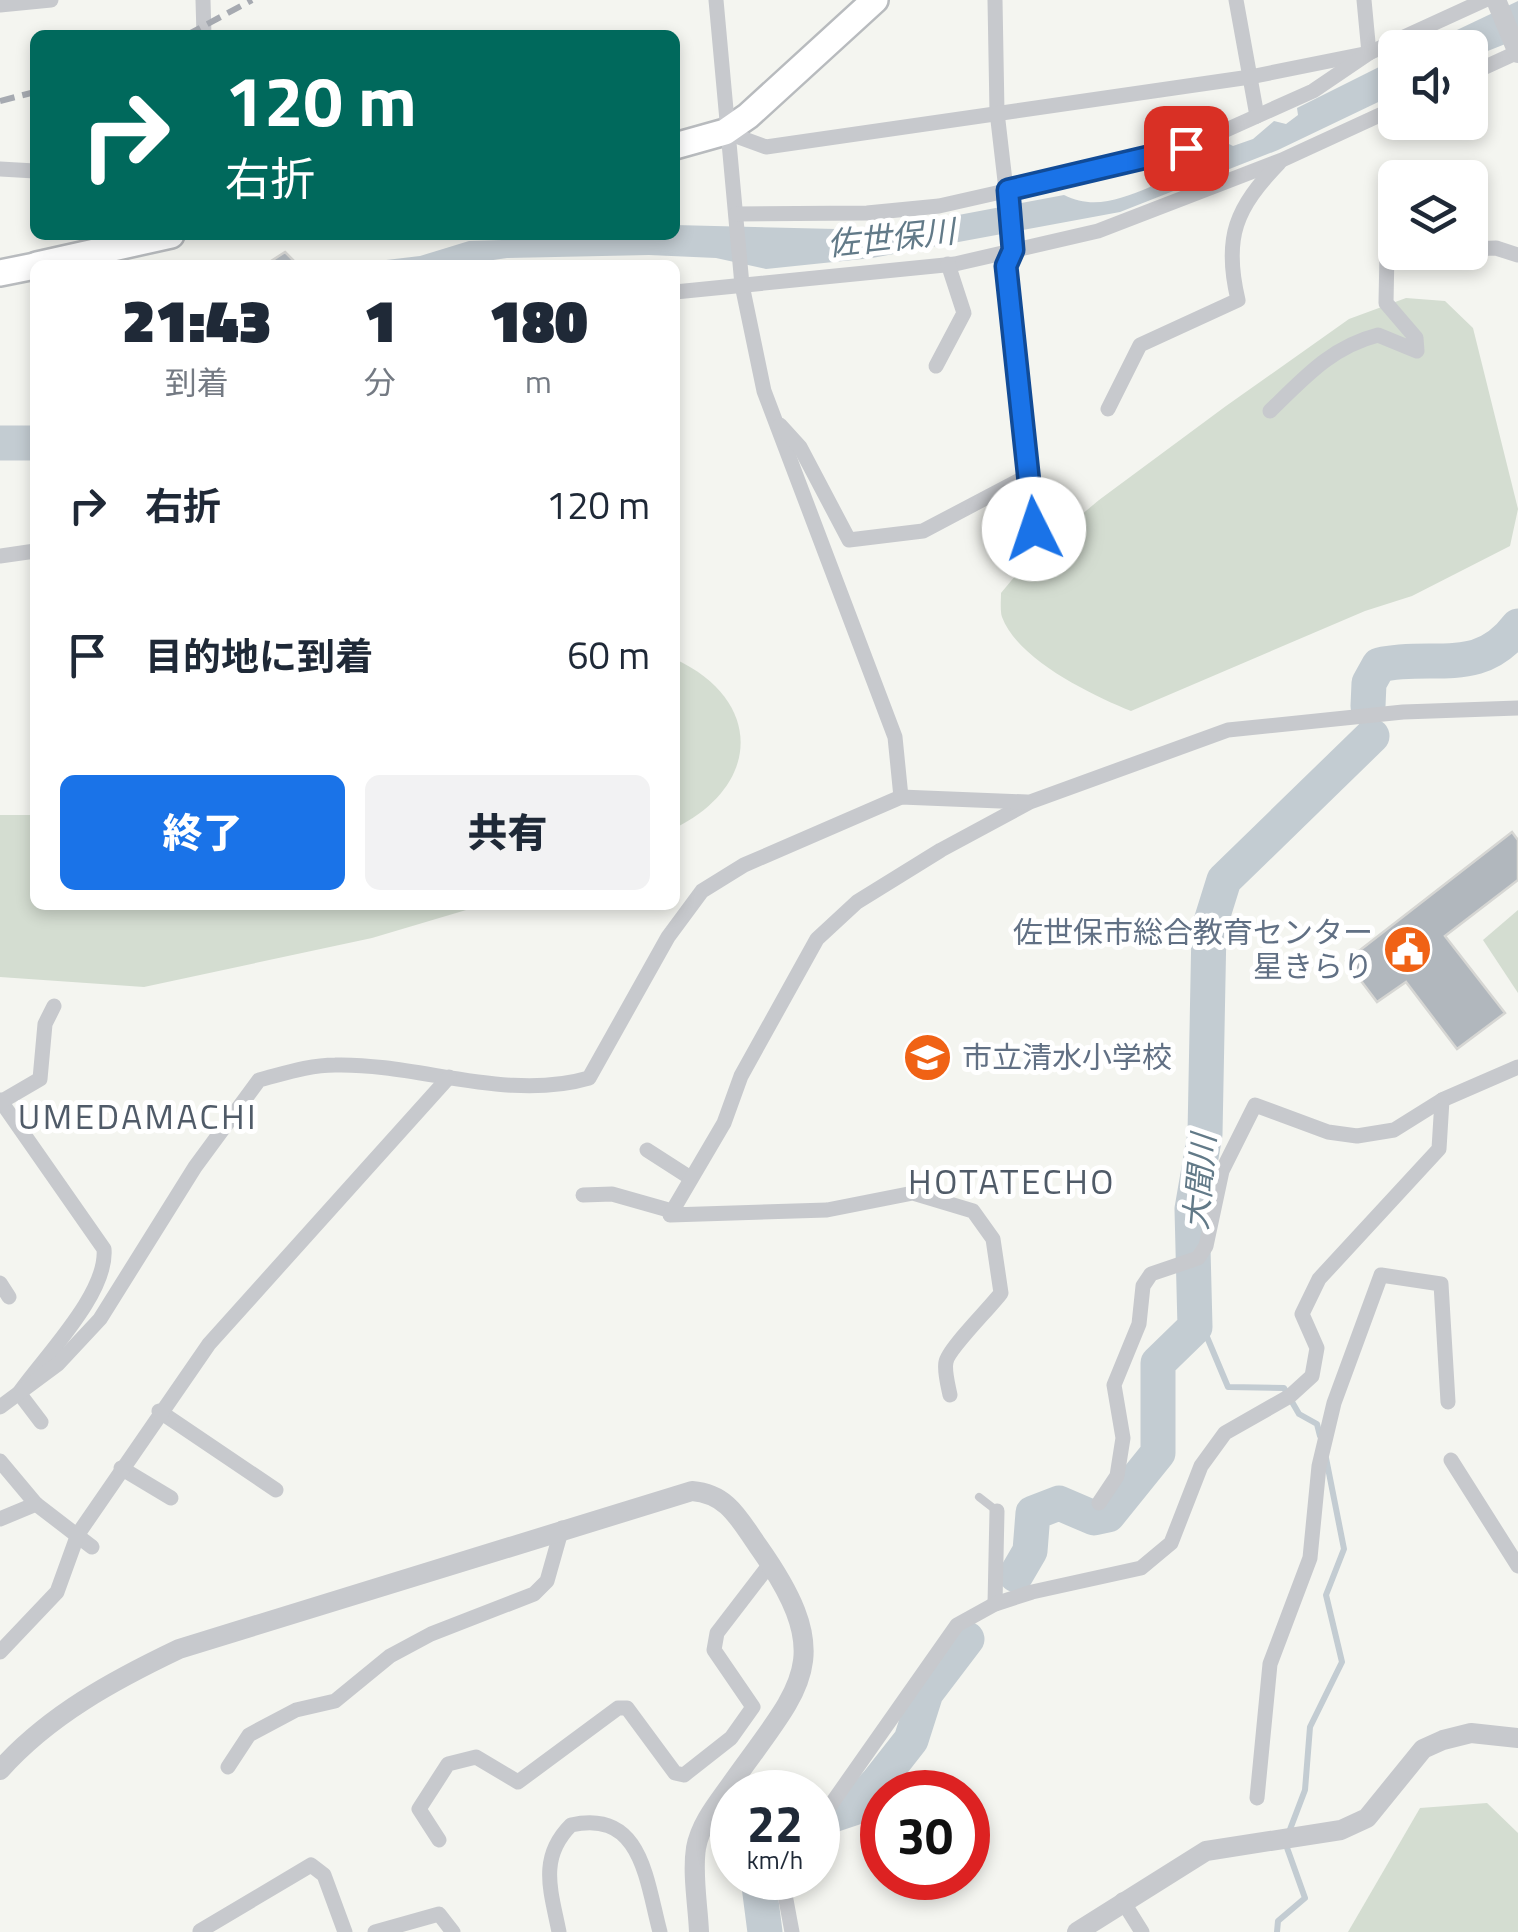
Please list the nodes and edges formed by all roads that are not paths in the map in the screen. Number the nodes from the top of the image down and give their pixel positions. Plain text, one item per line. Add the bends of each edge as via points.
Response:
1 (51, 0) edge
2 (203, 0) edge
3 (716, 0) edge
4 (875, 0) edge
5 (1012, 0) edge
6 (1236, 0) edge
7 (1364, 0) edge
8 (995, 1) edge
9 (1494, 3) edge
10 (0, 5) edge
11 (204, 30) edge
12 (1517, 50) edge
13 (1369, 53) junction
14 (1488, 65) edge
15 (1250, 77) junction
16 (997, 112) junction
17 (1258, 116) junction
18 (1378, 116) edge
19 (724, 132) junction
20 (680, 145) edge
21 (1282, 160) junction
22 (0, 169) edge
23 (30, 171) edge
24 (1008, 190) junction
25 (736, 221) junction
26 (148, 240) edge
27 (1488, 248) edge
28 (1013, 250) junction
29 (1518, 255) edge
30 (58, 260) edge
31 (948, 264) junction
32 (30, 266) edge
33 (1387, 270) edge
34 (0, 274) edge
35 (742, 285) junction
36 (680, 291) edge
37 (936, 366) dead end
38 (1108, 409) dead end
39 (1270, 412) dead end
40 (774, 418) junction
41 (1031, 474) junction
42 (1034, 529) dead end
43 (30, 552) edge
44 (0, 556) edge
45 (1518, 708) edge
46 (902, 797) junction
47 (1030, 802) junction
48 (54, 1006) dead end
49 (1518, 1068) edge
50 (449, 1077) junction
51 (2, 1100) edge
52 (1442, 1100) junction
53 (646, 1150) dead end
54 (689, 1177) junction
55 (583, 1195) dead end
56 (672, 1210) junction
57 (19, 1393) junction
58 (950, 1395) dead end
59 (1448, 1402) dead end
60 (0, 1407) edge
61 (160, 1410) junction
62 (41, 1422) dead end
63 (1451, 1460) dead end
64 (0, 1461) edge
65 (122, 1468) junction
66 (276, 1490) dead end
67 (980, 1497) dead end
68 (171, 1498) dead end
69 (1099, 1503) dead end
70 (36, 1504) junction
71 (997, 1511) joint
72 (0, 1518) edge
73 (562, 1528) junction
74 (78, 1534) junction
75 (92, 1548) dead end
76 (770, 1564) junction
77 (1518, 1566) edge
78 (995, 1604) junction
79 (0, 1652) edge
80 (1518, 1738) edge
81 (228, 1767) dead end
82 (0, 1770) edge
83 (840, 1793) edge
84 (1257, 1798) dead end
85 (439, 1840) dead end
86 (786, 1900) edge
87 (1122, 1900) junction
88 (200, 1931) edge
89 (345, 1932) edge
90 (375, 1932) edge
91 (453, 1932) edge
92 (559, 1932) edge
93 (660, 1932) edge
94 (699, 1932) edge
95 (792, 1932) edge
96 (1078, 1932) edge
97 (1142, 1932) edge

1 - 10 street
2 - 11 street
3 - 19 street
4 - 19 highway
5 - 8 street
6 - 15 street
7 - 13 street
8 - 16 street
9 - 12 street
9 - 13 street
12 - 14 street
13 - 15 street
13 - 17 street via 1313,91
15 - 16 street
15 - 17 street
16 - 19 street via 766,147
16 - 24 street
17 - 24 street via 1186,148
18 - 21 street
19 - 20 highway
19 - 25 street
21 - 28 street via 1098,232
21 - 38 street via 1246,197 1228,260 1238,300 1140,345
22 - 23 street
24 - 25 street via 939,206
24 - 28 street
25 - 35 street
26 - 30 highway
27 - 29 street
28 - 31 street
28 - 41 street via 1006,266
31 - 35 street
31 - 37 street via 964,313
32 - 34 highway
33 - 39 street via 1386,303 1416,338 1417,351 1378,335 1352,344 1318,363
35 - 36 street
35 - 40 street
40 - 41 street via 800,447 848,540 923,531
40 - 46 street via 895,736
41 - 42 street
43 - 44 street
45 - 47 street via 1228,730
46 - 47 street
46 - 50 street via 744,865 702,891 589,1078 529,1086
47 - 54 street via 857,902 817,939 741,1076 724,1123
48 - 51 street via 45,1024 40,1080
49 - 52 street
50 - 57 street via 334,1065 258,1080 100,1319
50 - 61 street via 208,1344
51 - 57 street via 104,1248 106,1266
52 - 69 street via 1394,1130 1357,1136 1255,1106 1222,1171 1206,1246 1198,1258 1151,1274 1144,1286 1138,1324 1114,1385 1124,1438 1117,1476
52 - 78 street via 1439,1150 1319,1278 1302,1314 1317,1348 1312,1376 1225,1433 1200,1466 1171,1543 1140,1568
53 - 54 street
54 - 56 street
55 - 56 street via 612,1194
56 - 58 street via 670,1215 807,1212 913,1193 972,1211 993,1239 1001,1293 975,1329 955,1343 946,1362
57 - 60 street
57 - 62 street
59 - 84 street via 1441,1284 1381,1275 1328,1428 1310,1558 1270,1664
61 - 65 street
61 - 66 street
63 - 77 street
64 - 70 street
65 - 68 street
65 - 74 street
67 - 71 lane
70 - 72 street
70 - 74 street
71 - 78 street
73 - 76 street via 692,1490 705,1492 723,1498
73 - 81 street via 547,1581 534,1594 431,1634 390,1656 334,1701 296,1710 249,1735
73 - 82 street via 179,1650 68,1710
74 - 75 street
74 - 79 street via 57,1592
76 - 85 street via 717,1632 714,1650 753,1707 731,1738 684,1775 676,1773 628,1708 618,1708 518,1782 476,1757 448,1764 419,1809
76 - 94 street via 805,1631 806,1668 780,1719 707,1818 696,1848
78 - 83 street via 956,1625
80 - 87 street via 1471,1733 1443,1740 1423,1749 1367,1818 1341,1830 1206,1851
86 - 95 street
87 - 96 street
87 - 97 street
88 - 89 street via 312,1865 324,1875
90 - 91 street via 440,1914
92 - 93 street via 547,1872 551,1855 571,1825 592,1820 627,1835

